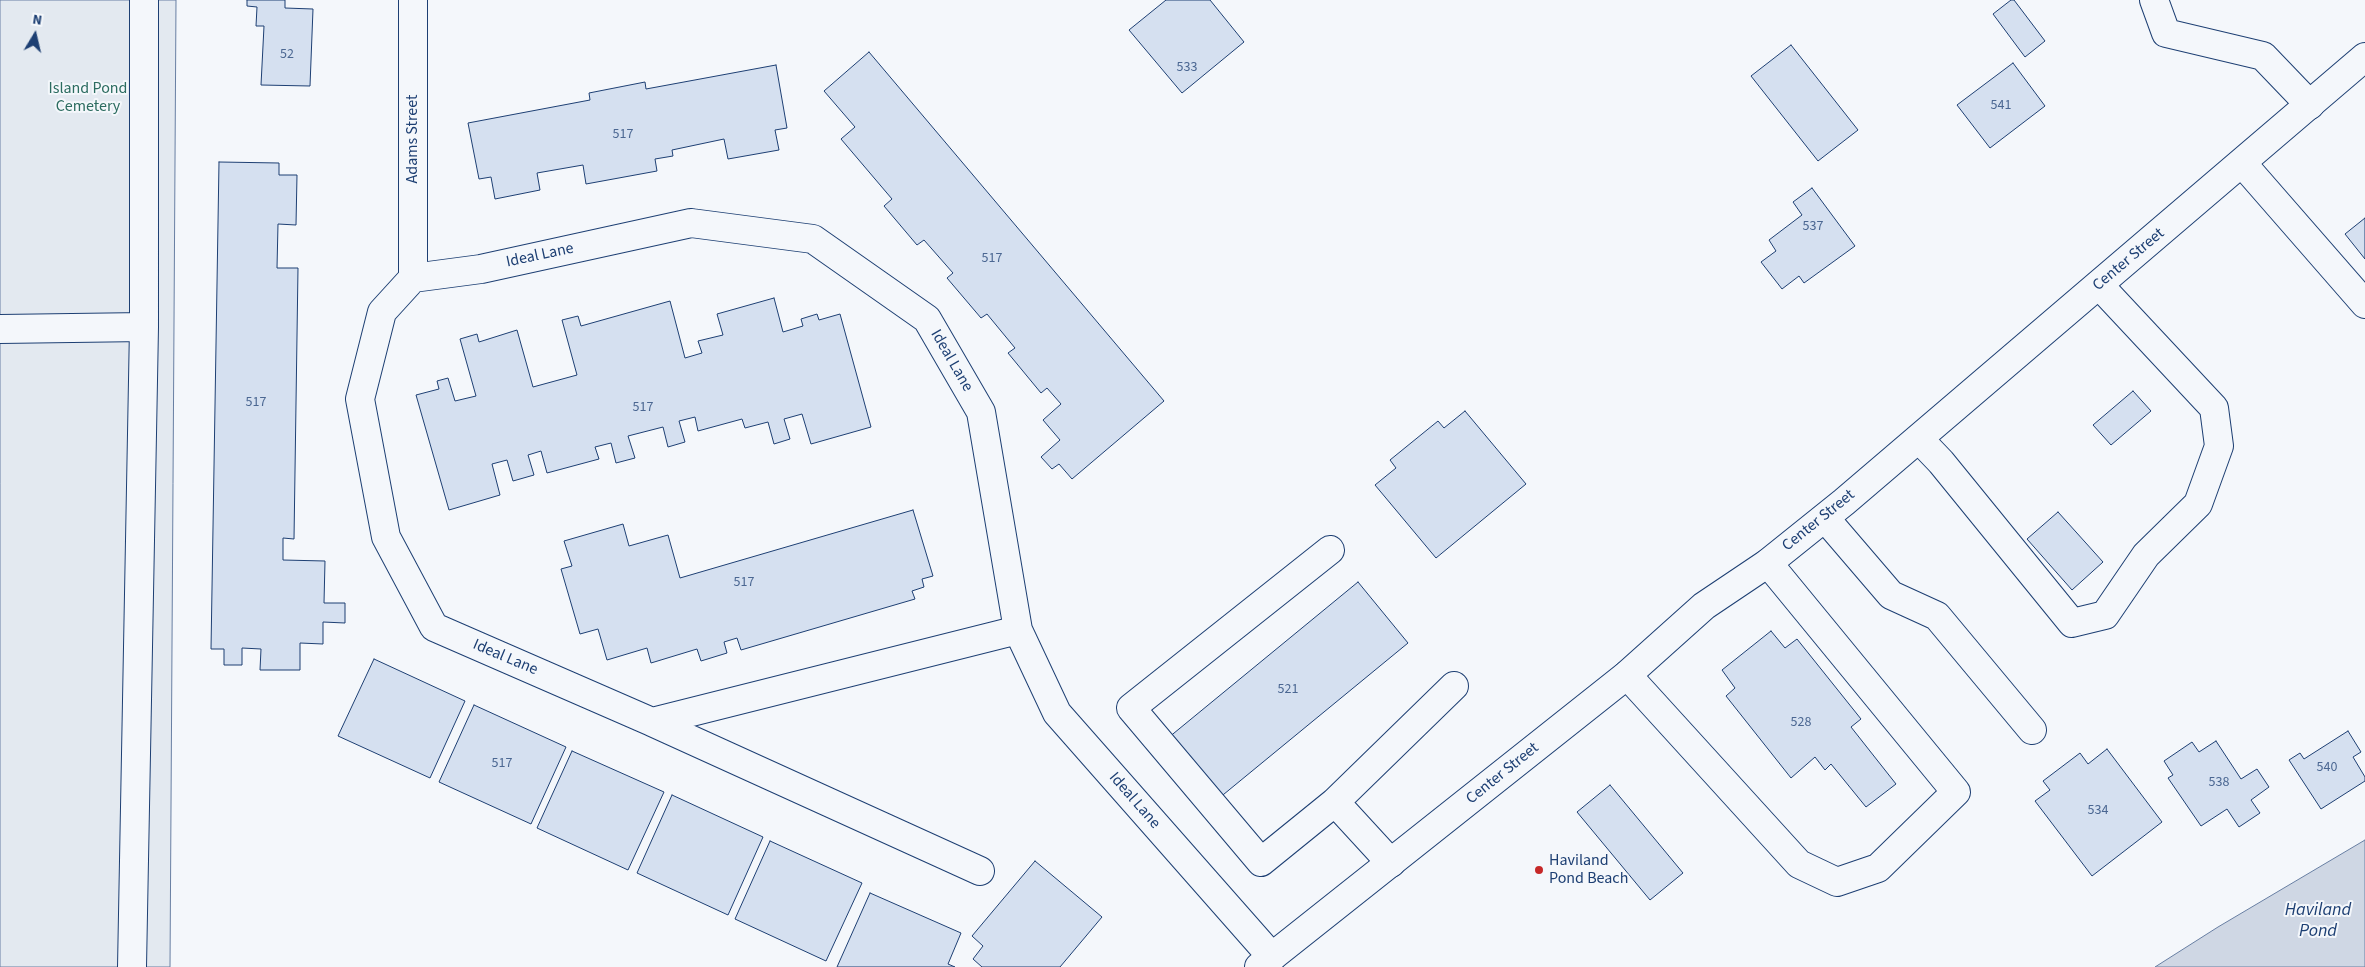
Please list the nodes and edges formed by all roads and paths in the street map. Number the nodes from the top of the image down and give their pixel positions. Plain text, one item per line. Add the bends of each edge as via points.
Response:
1 (144, 0) edge
2 (413, 0) edge
3 (2154, 0) edge
4 (2365, 57) edge
5 (2310, 105) junction
6 (2242, 163) junction
7 (414, 278) junction
8 (2099, 285) junction
9 (2365, 304) edge
10 (144, 328) junction
11 (0, 329) edge
12 (1919, 439) junction
13 (1825, 518) junction
14 (1330, 550) dead end
15 (1768, 563) junction
16 (1018, 630) junction
17 (1627, 675) junction
18 (1454, 686) dead end
19 (652, 722) junction
20 (2032, 730) dead end
21 (1335, 802) junction
22 (1391, 863) junction
23 (980, 871) dead end
24 (1266, 962) edge
25 (132, 967) edge

1 - 10 street
2 - 7 street, Adams Street
3 - 5 street via 2166,33 2263,56
4 - 5 street, Center Street
5 - 6 street, Center Street
6 - 8 street, Center Street
6 - 9 street
7 - 16 street, Ideal Lane via 481,269 691,223 813,239 927,320 981,412
7 - 19 street, Ideal Lane via 382,312 360,399 386,537 429,619 434,627
8 - 12 street, Center Street
8 - 12 street via 2214,408 2219,446 2198,504 2146,555 2105,615 2072,623
10 - 11 street
10 - 25 street
12 - 13 street, Center Street
13 - 15 street, Center Street
13 - 20 street via 1891,595 1937,616
14 - 21 street via 1131,708 1260,862
15 - 17 street, Center Street via 1704,606
15 - 17 street via 1956,792 1878,868 1837,882 1799,864
16 - 19 street
16 - 24 street, Ideal Lane via 1057,713
17 - 22 street, Center Street
18 - 21 street
19 - 23 street, Ideal Lane
21 - 22 street
22 - 24 street, Center Street

